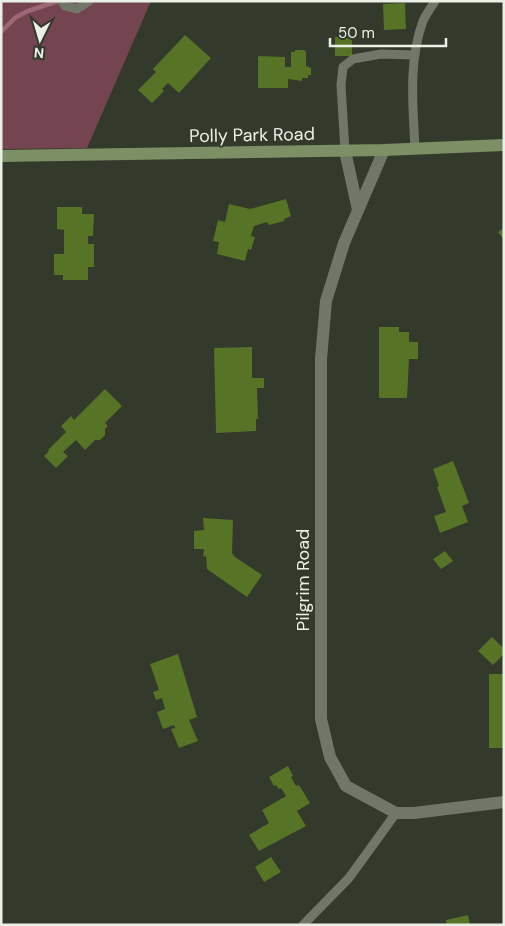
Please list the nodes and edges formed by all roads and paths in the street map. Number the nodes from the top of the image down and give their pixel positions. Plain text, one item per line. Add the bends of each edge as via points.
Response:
1 (62, 1) edge
2 (88, 1) edge
3 (435, 1) edge
4 (415, 55) junction
5 (504, 145) edge
6 (415, 149) junction
7 (384, 150) junction
8 (345, 151) junction
9 (1, 156) edge
10 (358, 210) junction
11 (504, 802) edge
12 (396, 813) junction
13 (303, 925) edge

1 - 2 lane via 65,6 77,9
3 - 4 lane via 423,20
4 - 6 lane via 412,95
4 - 8 lane via 381,54 353,59 343,67
5 - 6 street, Polly Park Road
6 - 7 street, Polly Park Road
7 - 8 street, Polly Park Road
7 - 10 street, Pilgrim Road
8 - 9 street, Polly Park Road
8 - 10 street
10 - 12 street, Pilgrim Road via 326,301 321,359 321,719 330,757 346,786
11 - 12 street
12 - 13 lane via 349,878

